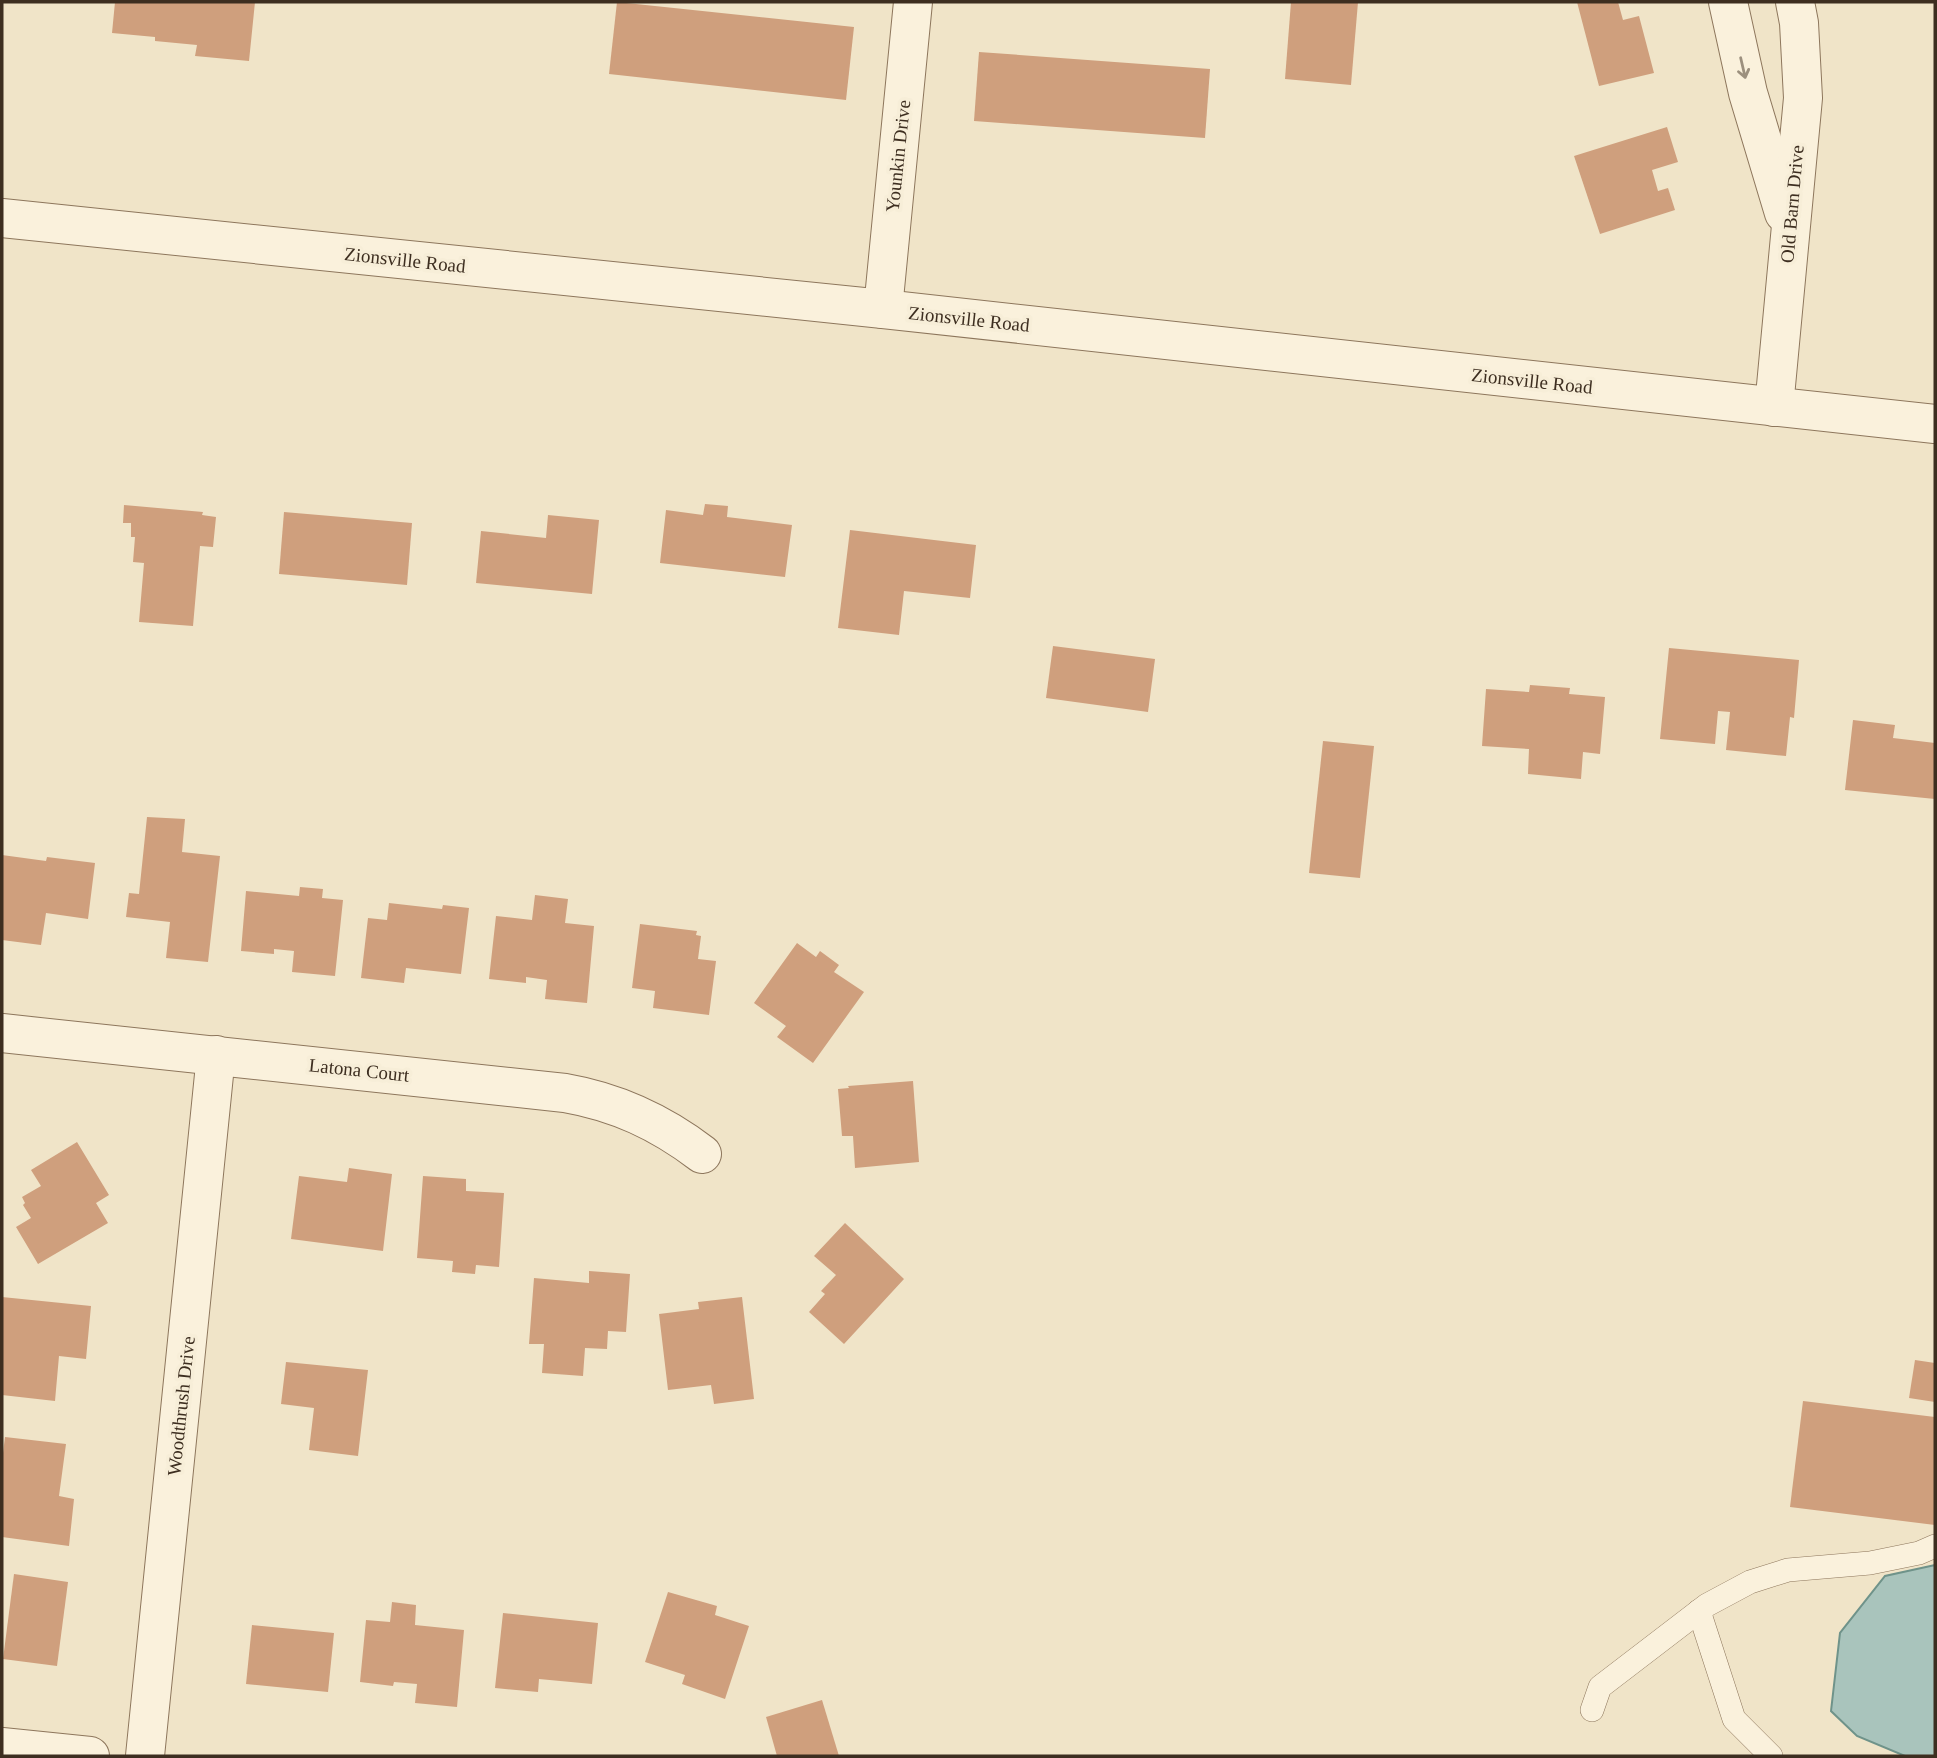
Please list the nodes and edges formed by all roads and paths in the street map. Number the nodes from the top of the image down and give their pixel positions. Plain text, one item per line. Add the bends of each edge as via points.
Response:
1 (913, 2) edge
2 (1728, 2) edge
3 (1795, 2) edge
4 (2, 218) edge
5 (1790, 231) junction
6 (883, 309) junction
7 (1774, 407) junction
8 (1935, 424) edge
9 (2, 1033) edge
10 (216, 1055) junction
11 (702, 1154) dead end
12 (1935, 1546) edge
13 (1699, 1611) junction
14 (1592, 1710) dead end
15 (2, 1746) edge
16 (90, 1756) edge
17 (145, 1756) edge
18 (1771, 1756) edge

1 - 6 street, Younkin Drive
2 -> 5 street via 1748,93
3 - 5 street, Old Barn Drive via 1803,98
4 - 6 street, Zionsville Road
5 - 7 street, Old Barn Drive
6 - 7 street, Zionsville Road
7 - 8 street, Zionsville Road
9 - 10 street, Latona Court
10 - 11 street, Latona Court via 579,1095 615,1104 656,1123
10 - 17 street, Woodthrush Drive
12 - 13 lane via 1870,1563 1788,1570 1750,1582
13 - 14 lane via 1600,1687
13 - 18 lane via 1734,1719
15 - 16 street

